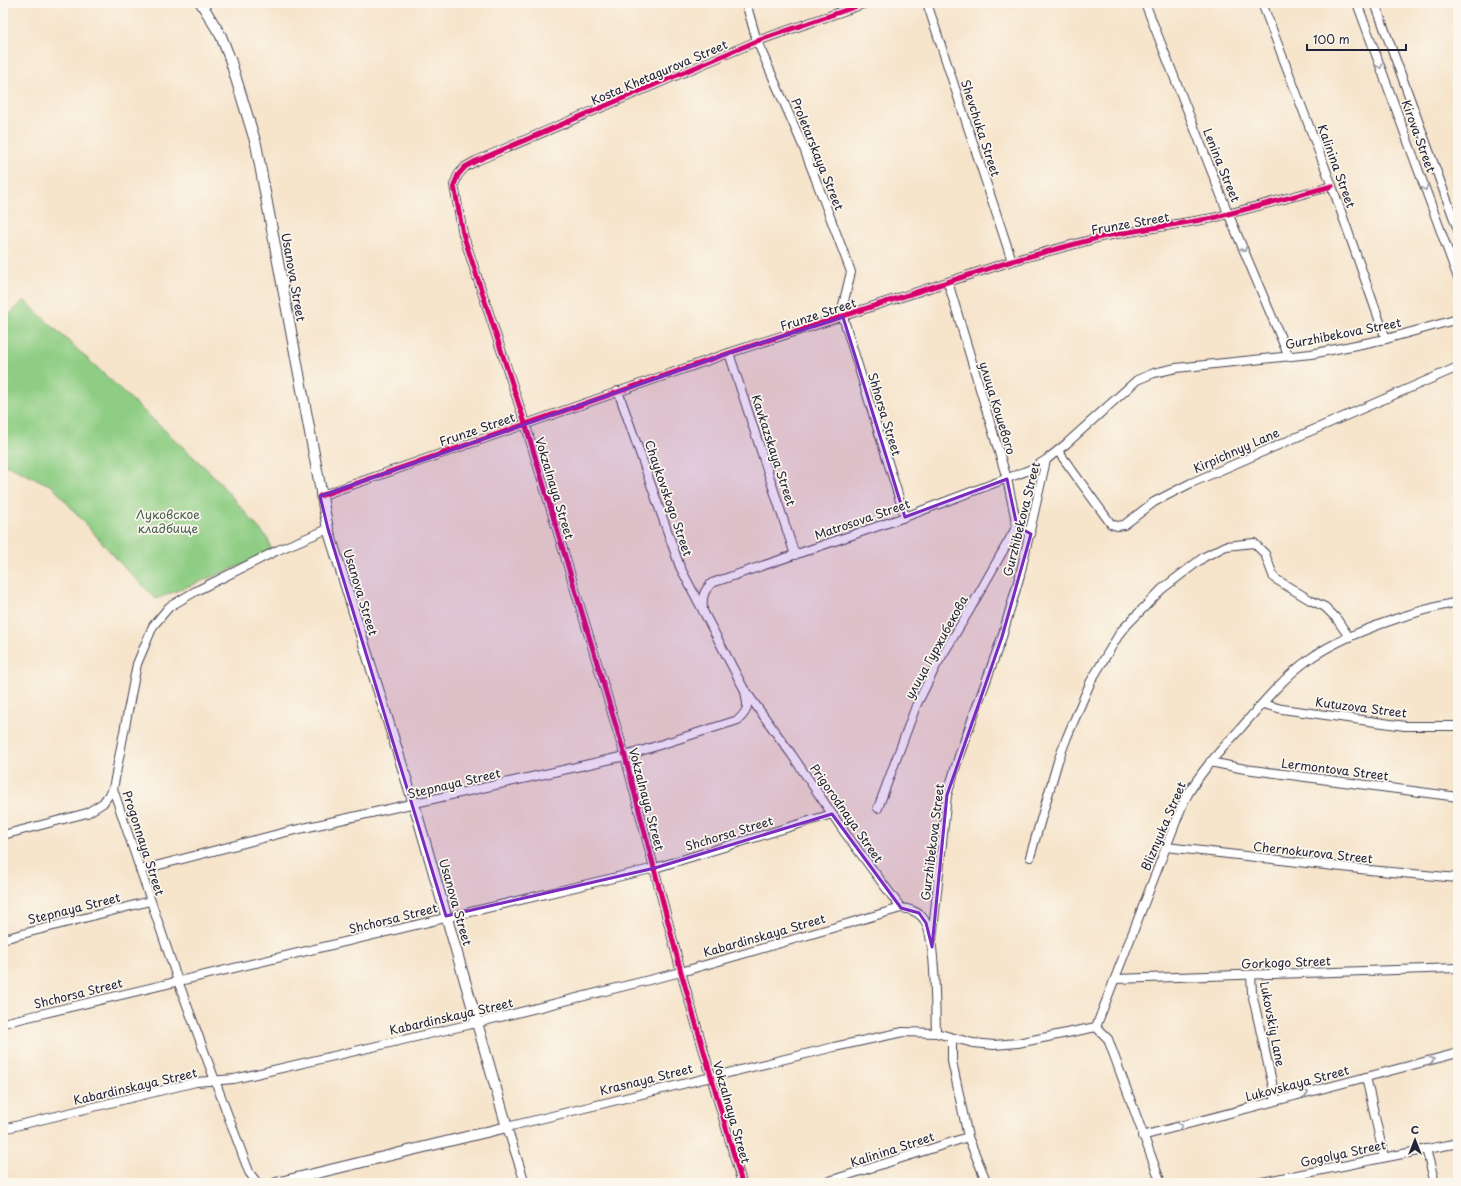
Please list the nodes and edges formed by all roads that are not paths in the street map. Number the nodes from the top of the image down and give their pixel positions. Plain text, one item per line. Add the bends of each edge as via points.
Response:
1 (201, 3) edge
2 (746, 3) edge
3 (863, 3) edge
4 (927, 3) edge
5 (1145, 3) edge
6 (1262, 3) edge
7 (1357, 3) edge
8 (1375, 3) edge
9 (757, 41) junction
10 (465, 168) joint
11 (1332, 186) junction
12 (1228, 213) junction
13 (1458, 230) edge
14 (1012, 261) junction
15 (1458, 278) edge
16 (948, 282) junction
17 (843, 317) junction
18 (1458, 319) edge
19 (1386, 339) junction
20 (729, 353) junction
21 (1289, 357) junction
22 (1458, 367) edge
23 (618, 391) junction
24 (524, 423) junction
25 (1058, 451) junction
26 (1046, 460) junction
27 (1007, 479) junction
28 (320, 496) junction
29 (905, 517) junction
30 (1017, 526) junction
31 (328, 529) junction
32 (1031, 534) junction
33 (795, 554) junction
34 (1458, 602) edge
35 (703, 610) junction
36 (1349, 637) junction
37 (744, 689) junction
38 (1263, 704) junction
39 (1458, 726) edge
40 (625, 756) junction
41 (1210, 762) junction
42 (113, 789) junction
43 (1458, 797) edge
44 (414, 804) junction
45 (878, 808) dead end
46 (832, 814) junction
47 (3, 835) edge
48 (1166, 847) junction
49 (1030, 857) dead end
50 (655, 868) junction
51 (140, 870) junction
52 (1458, 878) edge
53 (150, 901) junction
54 (901, 908) junction
55 (446, 916) junction
56 (3, 939) edge
57 (932, 947) junction
58 (1458, 968) edge
59 (681, 972) junction
60 (1251, 975) junction
61 (1114, 979) junction
62 (178, 981) junction
63 (3, 1023) edge
64 (476, 1023) junction
65 (1096, 1027) junction
66 (936, 1033) junction
67 (952, 1039) junction
68 (1458, 1053) edge
69 (711, 1076) junction
70 (1366, 1077) junction
71 (214, 1081) junction
72 (1276, 1100) junction
73 (506, 1126) junction
74 (3, 1129) edge
75 (1142, 1136) junction
76 (968, 1137) junction
77 (1458, 1143) edge
78 (1426, 1149) junction
79 (1384, 1157) junction
80 (1292, 1179) edge
81 (257, 1183) edge
82 (276, 1183) edge
83 (525, 1183) edge
84 (742, 1183) edge
85 (823, 1183) edge
86 (987, 1183) edge
87 (1161, 1183) edge
88 (1258, 1183) edge
89 (1435, 1183) edge

1 - 28 main road, Usanova Street via 230,59 256,144
2 - 9 street, Proletarskaya Street
3 - 9 street, Kosta Khetagurova Street
4 - 14 street, Shevchuka Street
5 - 12 street, Lenina Street
6 - 11 street, Kalinina Street
7 -> 15 street, Kirova Street
8 - 13 street, Kirova Street
9 - 10 street, Kosta Khetagurova Street
9 - 17 street, Proletarskaya Street via 803,146 851,272 843,305
10 - 24 street, Vokzalnaya Street via 454,185 463,234
11 - 12 street, Frunze Street
11 - 19 street, Kalinina Street
12 - 14 street, Frunze Street via 1213,218 1105,236
12 -> 21 street, Lenina Street
14 - 16 street, Frunze Street
16 - 17 street, Frunze Street
16 - 27 street, улица Кошевого
17 - 20 street, Frunze Street
17 - 29 street, Shhorsa Street
18 - 19 street, Gurzhibekova Street
19 - 21 street, Gurzhibekova Street
20 - 23 street, Frunze Street
20 - 33 street, Kavkazskaya Street
21 - 25 street, Gurzhibekova Street via 1176,368 1154,373 1137,380
22 - 25 street, Kirpichnyy Lane via 1191,483 1154,502 1124,525 1112,524
23 - 24 street, Frunze Street
23 - 35 street, Chaykovskogo Street via 680,567
24 - 28 street, Frunze Street
24 - 40 street, Vokzalnaya Street
25 - 26 street, Gurzhibekova Street
26 - 27 street, Matrosova Street
26 - 32 street, Gurzhibekova Street
27 - 29 street, Matrosova Street
27 - 30 street, улица Кошевого
28 - 31 main road, Usanova Street
29 - 33 street, Matrosova Street
30 - 32 street
30 - 45 street, улица Гуржибекова via 936,666 916,706
31 - 42 street, Progonnaya Street via 278,550 196,591 169,607 153,626 137,664
31 - 44 main road, Usanova Street
32 - 57 street, Gurzhibekova Street via 1002,637 947,795
33 - 35 street, Matrosova Street via 712,583 705,589 702,598
34 - 36 street, Bliznyuka Street via 1430,607
35 - 37 street, Prigorodnaya Street
36 - 38 street, Bliznyuka Street via 1308,660
36 - 49 street via 1325,607 1274,578 1265,554 1254,543 1226,546 1204,557 1162,589 1121,631 1091,681 1058,761
37 - 40 street, Stepnaya Street via 746,713 738,720
37 - 46 street, Prigorodnaya Street
38 - 39 street, Kutuzova Street via 1282,709 1405,726
38 - 41 street, Bliznyuka Street
40 - 44 street, Stepnaya Street
40 - 50 street, Vokzalnaya Street
41 - 43 street, Lermontova Street via 1245,769
41 - 48 street, Bliznyuka Street via 1194,782 1184,801
42 - 47 street via 103,803 87,813
42 - 51 street, Progonnaya Street
44 - 51 street, Stepnaya Street via 286,832
44 - 55 main road, Usanova Street
46 - 50 street, Shchorsa Street
46 - 54 street, Prigorodnaya Street
48 - 52 street, Chernokurova Street
48 - 61 street, Bliznyuka Street
50 - 55 street, Shchorsa Street via 561,892
50 - 59 street, Vokzalnaya Street
51 - 53 street, Progonnaya Street
53 - 56 street, Stepnaya Street
53 - 62 street, Progonnaya Street
54 - 57 street via 919,914 926,923
54 - 59 street, Kabardinskaya Street
55 - 62 street, Shchorsa Street
55 - 64 main road, Usanova Street
57 - 66 street
58 - 60 street, Gorkogo Street
59 - 64 street, Kabardinskaya Street
59 - 69 street, Vokzalnaya Street
60 - 61 street, Gorkogo Street
60 - 72 street, Lukovskiy Lane via 1252,992
61 - 65 street, Bliznyuka Street
62 - 63 street, Shchorsa Street
62 - 71 street, Progonnaya Street
64 - 71 street, Kabardinskaya Street via 234,1079
64 - 73 main road, Usanova Street
65 - 67 street, Krasnaya Street via 1018,1043 994,1045
65 - 75 street via 1108,1039
66 - 67 street, Krasnaya Street
66 - 69 street, Krasnaya Street via 920,1031 880,1036
67 - 76 street via 952,1061
70 -> 68 street, Lukovskaya Street
69 - 73 street, Krasnaya Street
69 - 84 street, Vokzalnaya Street
72 -> 70 street, Lukovskaya Street
70 - 79 street
71 - 74 street, Kabardinskaya Street via 196,1082
71 - 81 street, Progonnaya Street via 249,1172
75 -> 72 street, Lukovskaya Street
73 - 82 main road, Krasnaya Street
73 - 83 street, Usanova Street
75 - 87 street
76 - 85 street, Kalinina Street
76 - 86 street
77 - 78 street, Gogolya Street
78 - 79 street, Gogolya Street
78 - 89 street
79 - 80 street, Gogolya Street
80 - 88 street, Gogolya Street

